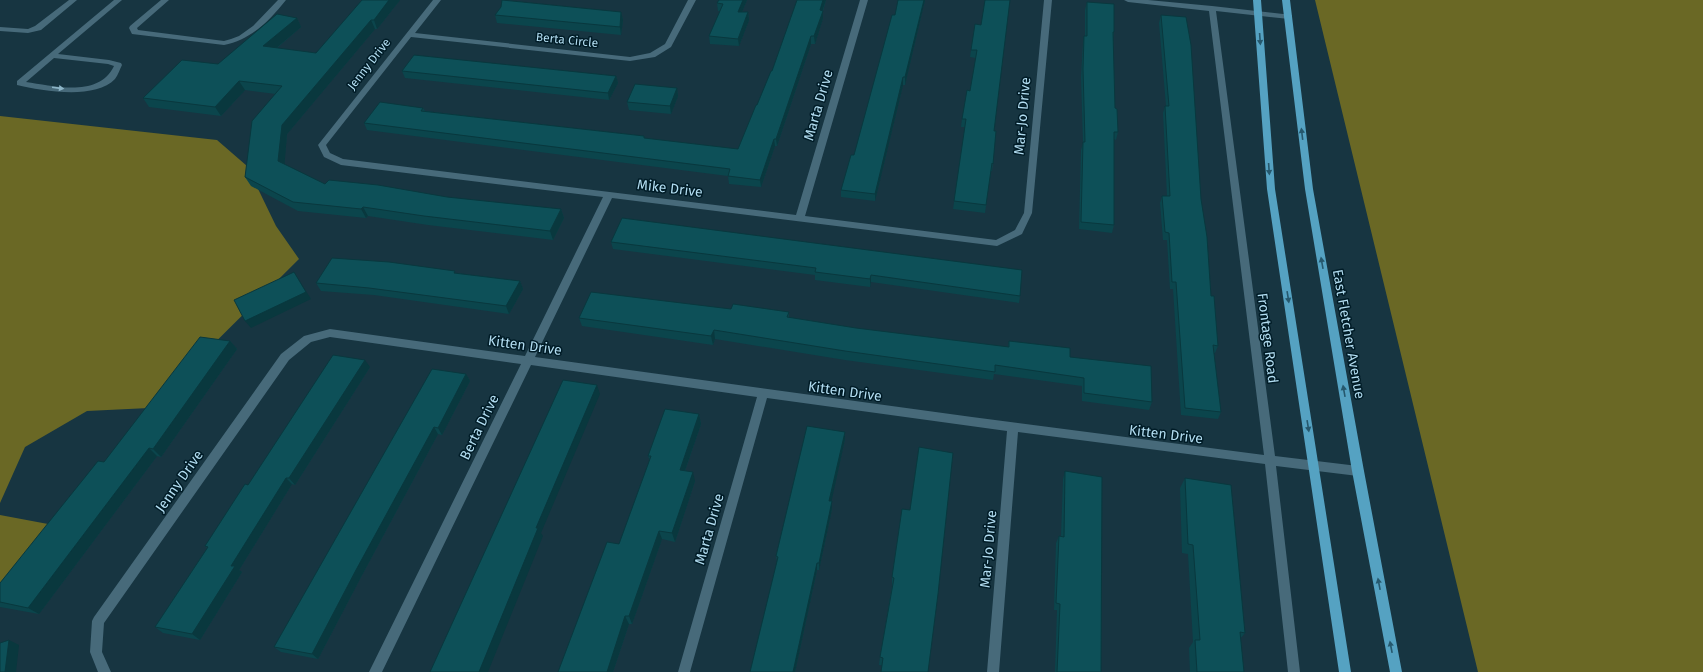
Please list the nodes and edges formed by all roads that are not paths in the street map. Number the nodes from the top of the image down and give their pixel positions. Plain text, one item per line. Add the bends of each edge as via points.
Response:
1 (73, 0) edge
2 (118, 0) edge
3 (165, 0) edge
4 (282, 0) edge
5 (437, 0) edge
6 (692, 0) edge
7 (864, 0) edge
8 (1048, 0) edge
9 (1128, 0) edge
10 (1257, 0) edge
11 (1286, 0) edge
12 (1212, 8) junction
13 (1258, 14) junction
14 (1288, 18) junction
15 (0, 29) edge
16 (410, 35) junction
17 (52, 56) junction
18 (322, 145) joint
19 (609, 195) junction
20 (800, 218) junction
21 (1020, 232) joint
22 (330, 332) joint
23 (528, 360) junction
24 (763, 393) junction
25 (1013, 428) junction
26 (1270, 461) junction
27 (1314, 466) junction
28 (1358, 471) junction
29 (105, 672) edge
30 (375, 672) edge
31 (684, 672) edge
32 (993, 672) edge
33 (1294, 672) edge
34 (1345, 672) edge
35 (1396, 672) edge

1 - 15 street via 38,28 28,31
2 - 17 street
3 - 4 street via 133,28 135,32 224,42 236,41 246,37
5 - 16 street, Jenny Drive
6 - 16 street, Berta Circle via 668,45 652,55 630,59
7 - 20 street, Marta Drive
8 - 21 street, Mar-Jo Drive via 1028,213
9 - 12 street
10 - 13 main road
11 - 14 main road, East Fletcher Avenue
12 - 13 street
12 - 26 street, Frontage Road
13 - 14 street
13 -> 27 main road via 1271,189
28 -> 14 main road, East Fletcher Avenue via 1309,189
16 - 18 street, Jenny Drive
17 -> 17 street via 20,83 87,90 103,84 117,72 118,65 109,62
18 - 19 street, Mike Drive via 327,155 341,162
19 - 20 street, Mike Drive
19 - 23 street, Berta Drive
20 - 21 street, Mike Drive via 997,243
22 - 23 street, Kitten Drive
22 - 29 street, Jenny Drive via 308,339 285,357 98,620 96,652
23 - 24 street, Kitten Drive
23 - 30 street, Berta Drive
24 - 25 street, Kitten Drive
24 - 31 street, Marta Drive
25 - 26 street, Kitten Drive
25 - 32 street, Mar-Jo Drive
26 - 27 street, Kitten Drive
26 - 33 street, Frontage Road
27 - 28 street, Kitten Drive
27 - 34 main road
35 -> 28 main road, East Fletcher Avenue

